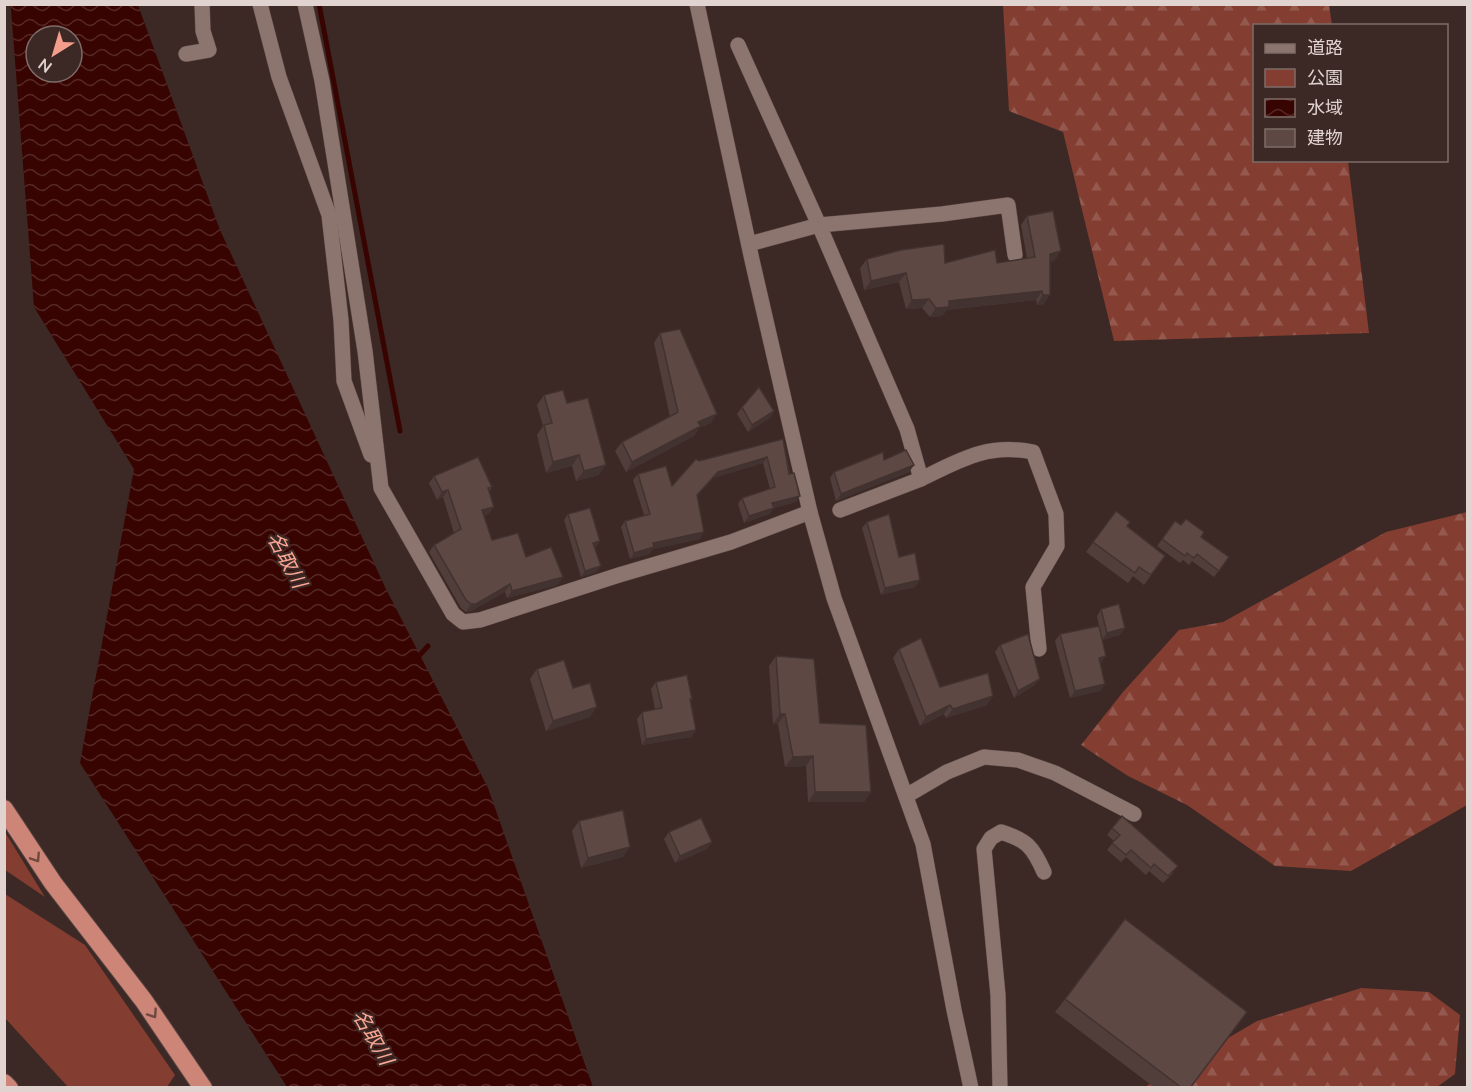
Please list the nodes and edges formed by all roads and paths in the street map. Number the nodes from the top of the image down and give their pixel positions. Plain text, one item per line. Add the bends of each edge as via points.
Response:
1 (202, 4) edge
2 (260, 4) edge
3 (305, 4) edge
4 (698, 4) edge
5 (738, 45) dead end
6 (186, 54) dead end
7 (819, 225) junction
8 (749, 244) junction
9 (1015, 255) dead end
10 (921, 479) junction
11 (380, 480) junction
12 (840, 510) dead end
13 (810, 512) junction
14 (1039, 649) dead end
15 (906, 796) junction
16 (4, 809) edge
17 (1134, 814) dead end
18 (1044, 872) dead end
19 (4, 1083) edge
20 (9, 1088) edge
21 (202, 1088) edge
22 (971, 1088) edge
23 (1000, 1088) edge

1 - 6 street via 203,31 209,50
2 - 11 street via 279,77 329,215 344,381
3 - 11 street via 322,81 363,339
4 - 8 street
5 - 7 street
7 - 8 street
7 - 9 street via 1008,204
7 - 10 street via 907,429
8 - 13 street
10 - 12 street
10 - 14 street via 975,453 1016,448 1033,452 1056,514 1057,546 1033,587
11 - 13 street via 453,614 463,622 731,542
13 - 15 street via 834,598
15 - 17 street via 947,772 984,757 1018,760 1055,772
15 - 22 street via 924,844
16 -> 21 highway via 52,883 144,1001
18 - 23 street via 1034,851 1015,836 1000,832 984,849 998,995
19 - 20 highway

